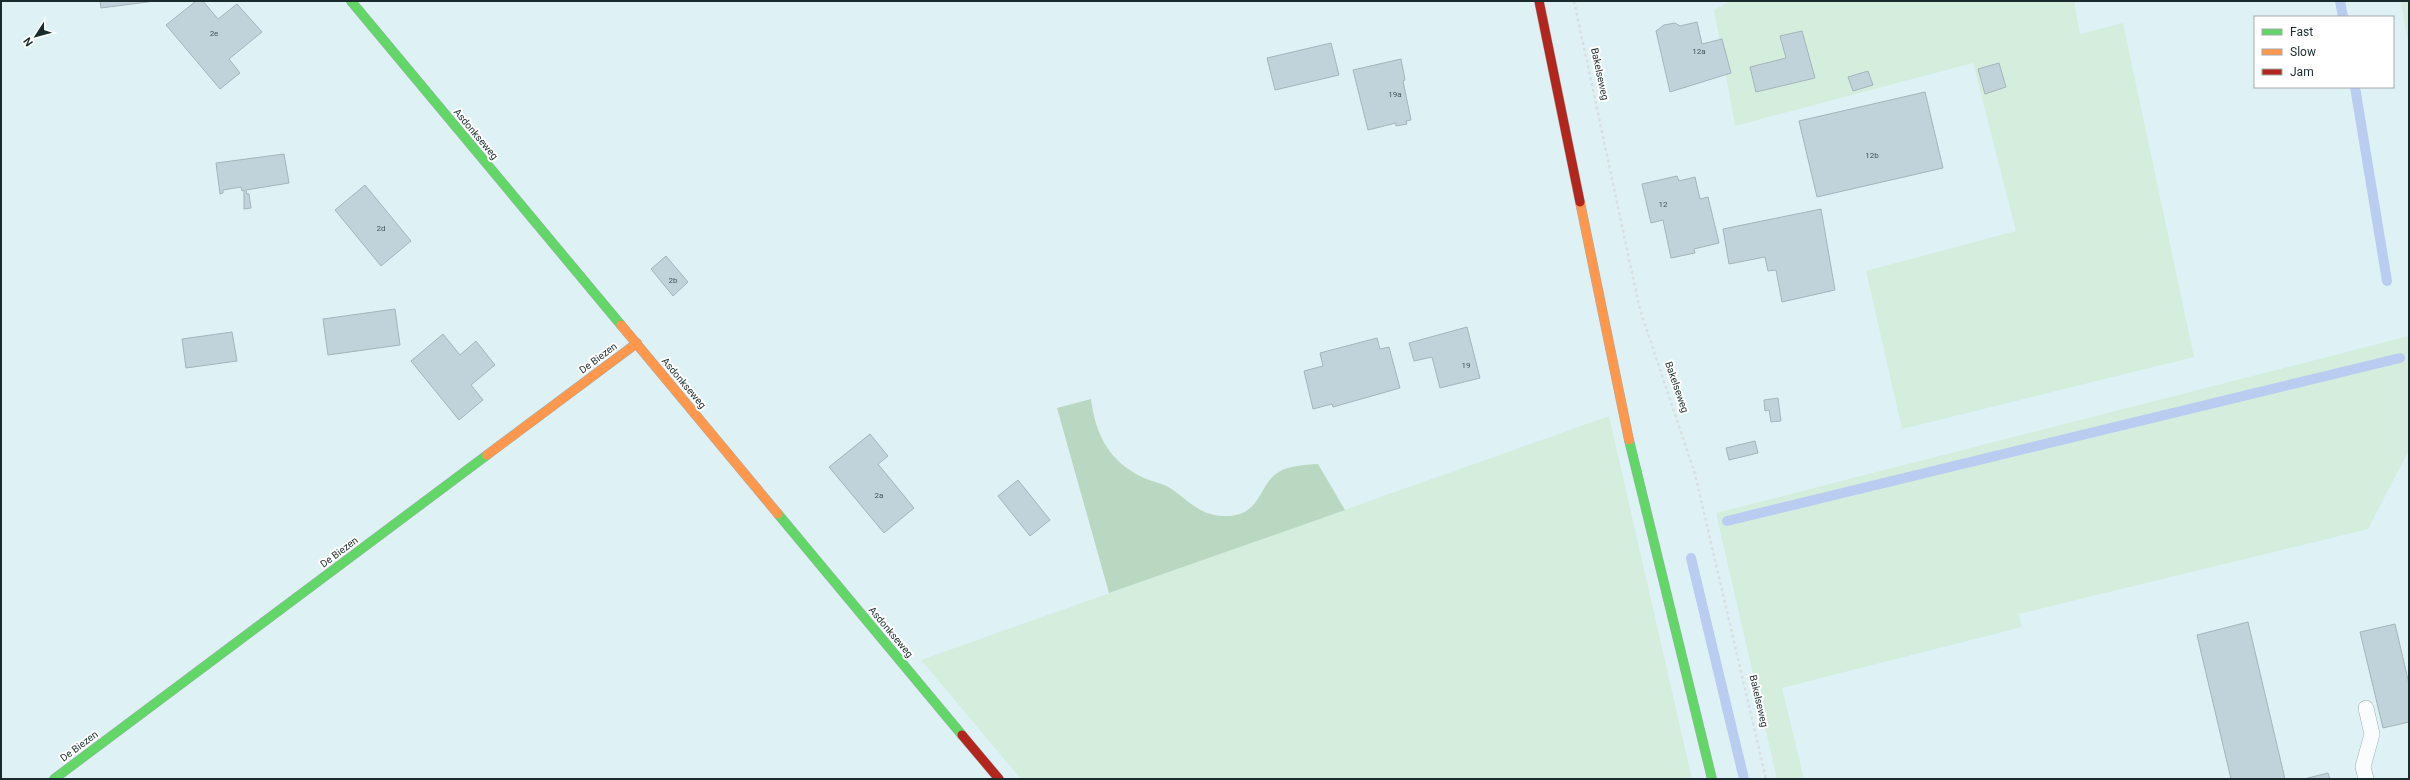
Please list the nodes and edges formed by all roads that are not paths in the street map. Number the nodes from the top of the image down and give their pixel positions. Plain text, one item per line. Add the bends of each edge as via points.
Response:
1 (351, 1) edge
2 (1539, 1) edge
3 (637, 343) junction
4 (2366, 708) dead end
5 (54, 779) edge
6 (999, 779) edge
7 (1712, 779) edge
8 (2366, 779) edge

1 - 3 street, Asdonkseweg
2 - 7 street via 1637,477
3 - 5 street, De Biezen
3 - 6 street, Asdonkseweg
4 - 8 lane via 2372,734 2363,767

